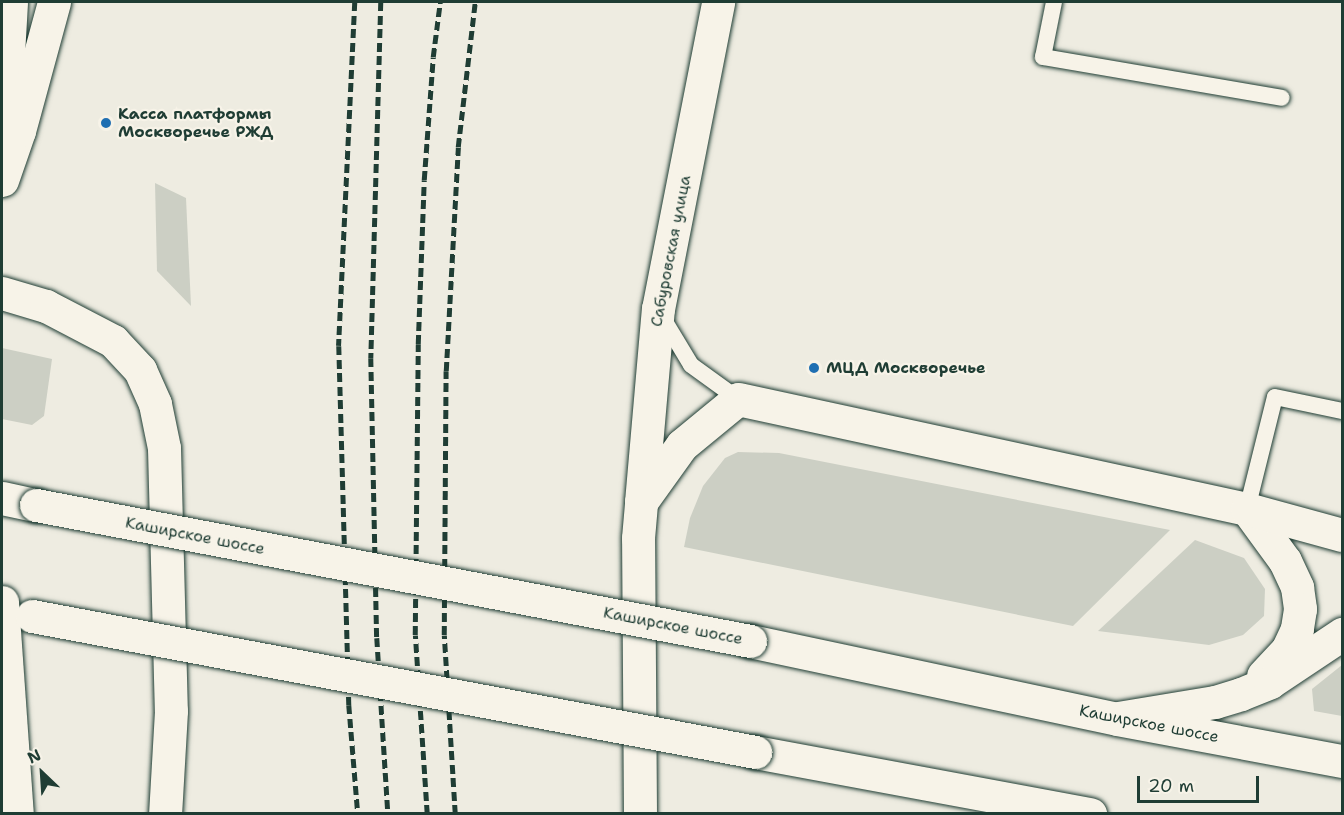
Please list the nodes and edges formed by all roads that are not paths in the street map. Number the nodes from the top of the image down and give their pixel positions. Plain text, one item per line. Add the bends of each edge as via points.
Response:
1 (11, 2) edge
2 (54, 2) edge
3 (718, 2) edge
4 (1054, 2) edge
5 (1282, 98) dead end
6 (2, 179) edge
7 (2, 293) edge
8 (658, 309) junction
9 (738, 399) junction
10 (1342, 411) edge
11 (2, 498) edge
12 (641, 502) junction
13 (1247, 509) junction
14 (1342, 535) edge
15 (2, 602) edge
16 (17, 613) edge
17 (1342, 634) edge
18 (1241, 694) junction
19 (1118, 718) junction
20 (1342, 761) edge
21 (1080, 812) edge
22 (17, 813) edge
23 (165, 813) edge
24 (639, 813) edge

1 - 6 main road
2 - 6 main road
3 - 8 main road, Сабуровская улица
4 - 5 lane via 1043,57
7 - 23 main road via 46,306 113,340 140,370 155,404 164,448 171,711
8 - 9 lane via 691,365
8 - 12 main road, Сабуровская улица
9 - 12 main road via 682,445
9 - 13 main road
10 - 13 lane via 1275,397
11 - 19 main road, Каширское шоссе, bridge via 750,641
12 - 24 main road, Сабуровская улица
13 - 14 main road
13 - 18 main road via 1285,561 1297,587 1300,609 1297,629 1287,650
15 - 22 main road, bridge
16 - 21 main road, bridge
17 - 18 main road via 1270,682
18 - 19 main road
19 - 20 main road, Каширское шоссе

